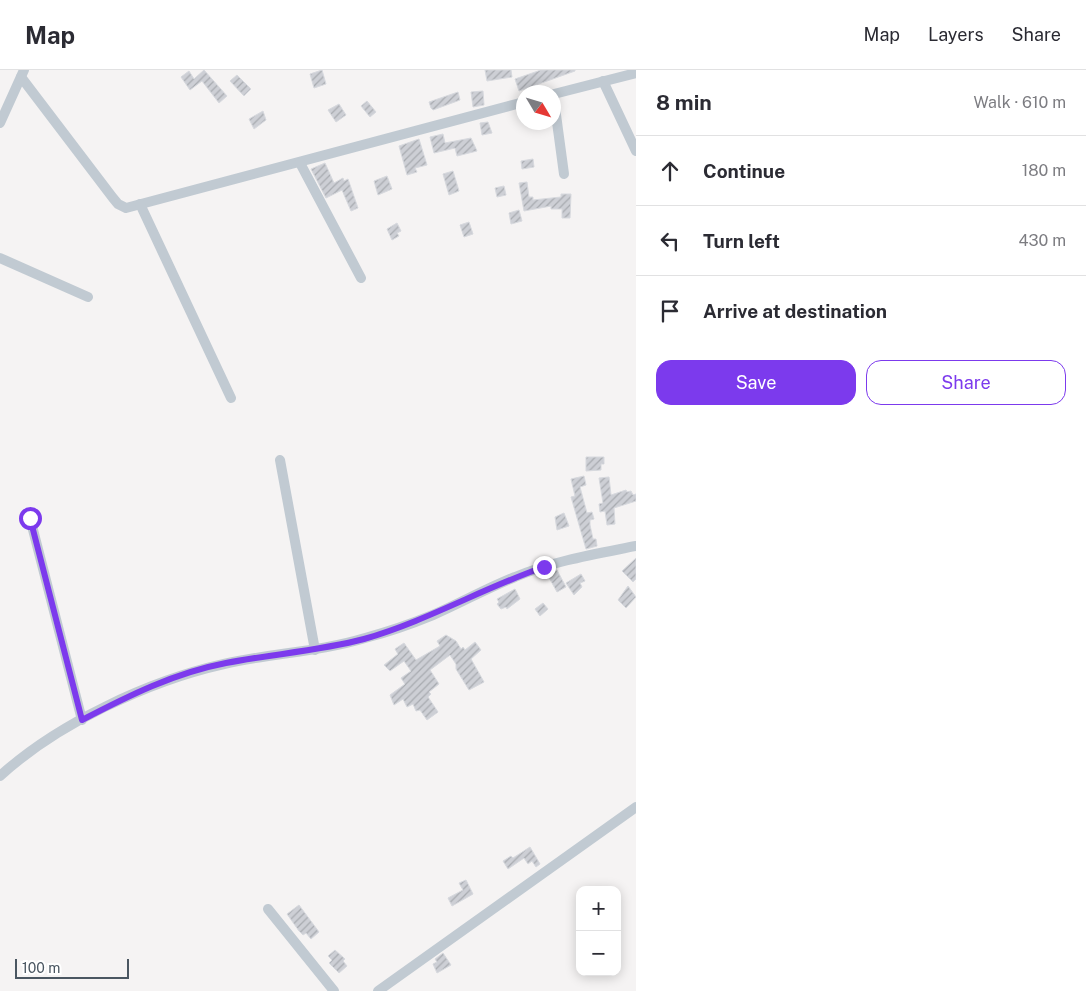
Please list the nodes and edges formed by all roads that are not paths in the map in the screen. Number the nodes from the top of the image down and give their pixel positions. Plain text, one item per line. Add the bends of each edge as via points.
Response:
1 (23, 73) edge
2 (636, 73) edge
3 (603, 81) junction
4 (561, 92) edge
5 (516, 104) edge
6 (0, 123) edge
7 (558, 130) edge
8 (636, 151) edge
9 (300, 162) junction
10 (564, 174) dead end
11 (140, 204) junction
12 (0, 258) edge
13 (361, 278) dead end
14 (88, 298) dead end
15 (231, 398) dead end
16 (280, 460) dead end
17 (30, 518) dead end
18 (636, 546) edge
19 (315, 650) junction
20 (82, 720) junction
21 (1, 772) edge
22 (636, 807) edge
23 (268, 909) dead end
24 (334, 991) edge
25 (378, 991) edge

1 - 6 street
1 - 11 street via 118,204 126,208
2 - 3 street
3 - 4 street
3 - 8 street
5 - 9 street
7 - 10 street
9 - 11 street
9 - 13 street
11 - 15 street
12 - 14 street
16 - 19 street
17 - 20 street
18 - 19 street via 544,567 514,577 432,616 366,638
19 - 20 street via 224,664 181,675 141,690
20 - 21 street via 52,736
22 - 25 street
23 - 24 street

